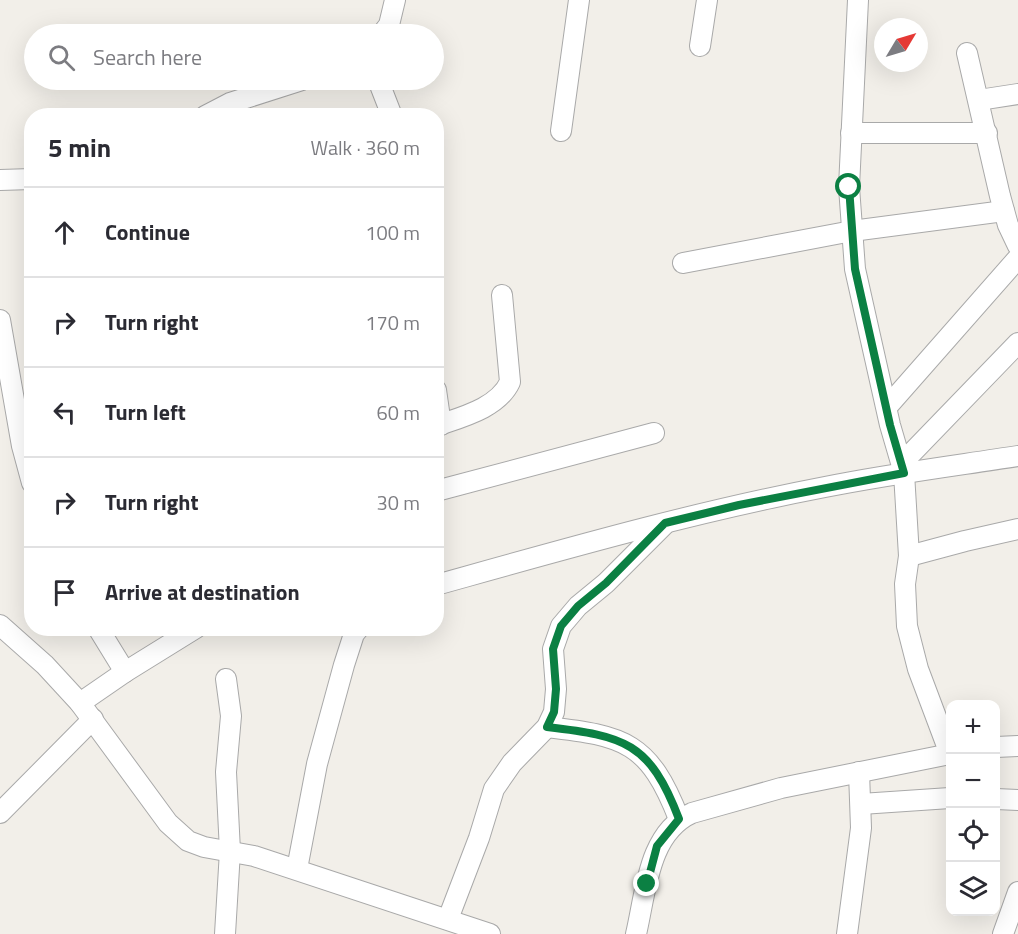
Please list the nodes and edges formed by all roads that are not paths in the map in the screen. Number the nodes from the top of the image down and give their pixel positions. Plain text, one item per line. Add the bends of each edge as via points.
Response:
1 (395, 0) edge
2 (579, 0) edge
3 (707, 0) edge
4 (858, 0) edge
5 (389, 24) edge
6 (700, 46) dead end
7 (967, 53) dead end
8 (271, 90) edge
9 (382, 90) edge
10 (1018, 94) edge
11 (979, 100) junction
12 (220, 108) edge
13 (389, 108) edge
14 (561, 131) dead end
15 (851, 133) junction
16 (987, 133) junction
17 (24, 179) edge
18 (0, 180) edge
19 (1004, 211) junction
20 (852, 231) junction
21 (1018, 246) edge
22 (1018, 258) edge
23 (683, 263) dead end
24 (502, 295) dead end
25 (0, 320) edge
26 (1018, 344) edge
27 (889, 416) junction
28 (444, 423) edge
29 (654, 433) dead end
30 (24, 453) edge
31 (1018, 456) edge
32 (902, 463) junction
33 (444, 489) edge
34 (665, 523) junction
35 (1018, 530) edge
36 (909, 556) junction
37 (444, 583) edge
38 (0, 625) edge
39 (103, 636) edge
40 (183, 636) edge
41 (353, 636) edge
42 (125, 672) junction
43 (226, 679) dead end
44 (80, 703) junction
45 (93, 719) junction
46 (547, 727) junction
47 (946, 743) edge
48 (1018, 746) edge
49 (1000, 747) edge
50 (946, 755) edge
51 (859, 772) junction
52 (946, 798) edge
53 (1000, 799) edge
54 (1018, 800) edge
55 (861, 804) junction
56 (0, 813) edge
57 (679, 819) junction
58 (230, 851) junction
59 (297, 869) junction
60 (1018, 892) edge
61 (448, 919) junction
62 (1009, 929) edge
63 (225, 934) edge
64 (490, 934) edge
65 (636, 934) edge
66 (847, 934) edge

1 - 5 street
2 - 14 street
3 - 6 street
4 - 15 street
7 - 11 street
8 - 12 street
9 - 13 street
10 - 11 street
11 - 16 street
15 - 16 street
15 - 20 street
16 - 19 street
17 - 18 street
19 - 20 street
19 - 21 street
20 - 23 street
20 - 27 street via 855,269
22 - 27 street
24 - 28 street via 510,382 506,393 491,404
25 - 30 street
26 - 32 street
27 - 32 street
29 - 33 street
31 - 32 street
32 - 34 street
32 - 36 street
34 - 37 street
34 - 46 street via 561,626 553,649 554,712
35 - 36 street
36 - 47 street via 906,626
38 - 44 street
39 - 42 street
40 - 42 street
41 - 59 street via 317,764
42 - 44 street
43 - 58 street via 231,716 226,772
44 - 45 street
45 - 56 street
45 - 58 street via 168,823 188,841
46 - 57 street via 606,735 644,756 668,790
46 - 61 street via 494,789
48 - 49 street
50 - 51 street
51 - 55 street
51 - 57 street via 781,788
52 - 55 street
53 - 54 street
55 - 66 street
57 - 65 street via 657,846
58 - 59 street
58 - 63 street
59 - 61 street
60 - 62 street
61 - 64 street

